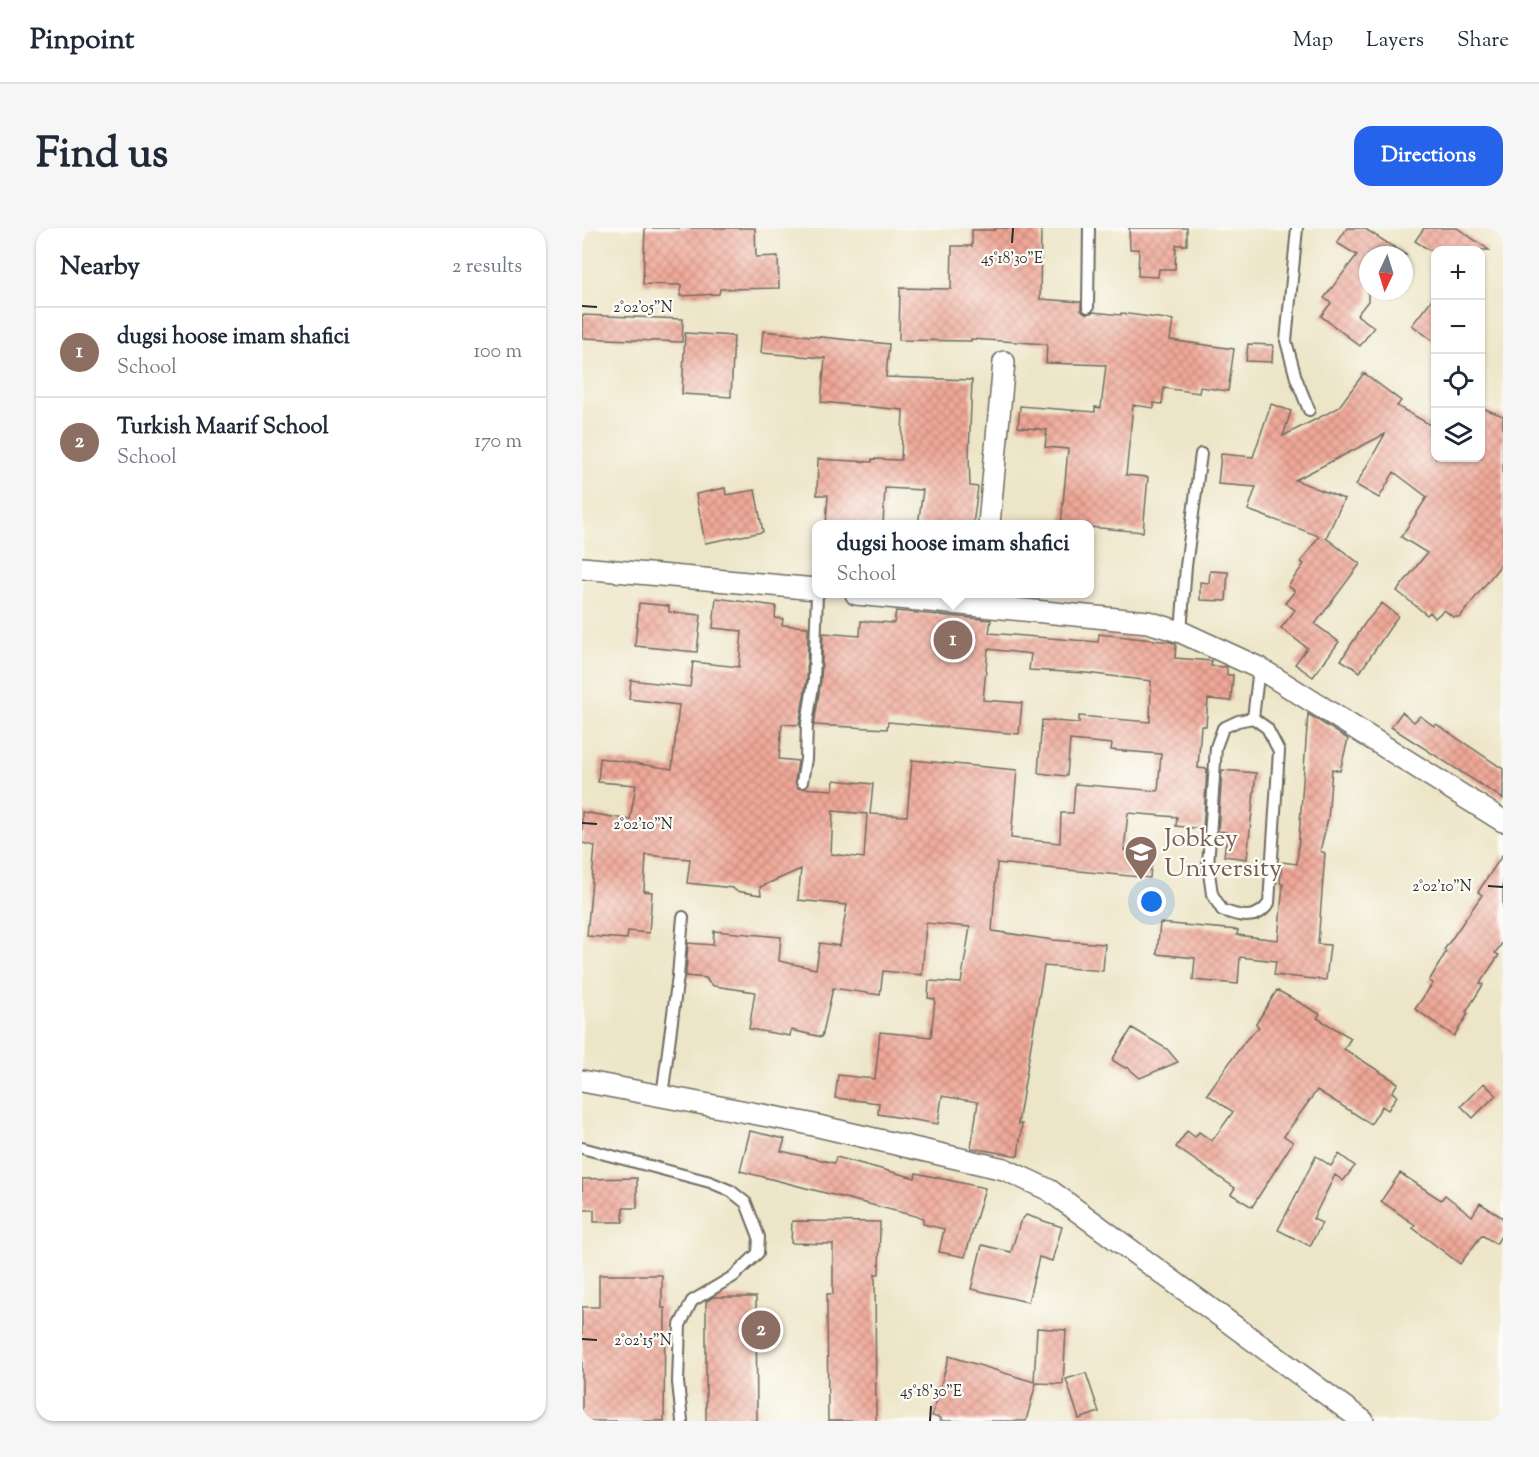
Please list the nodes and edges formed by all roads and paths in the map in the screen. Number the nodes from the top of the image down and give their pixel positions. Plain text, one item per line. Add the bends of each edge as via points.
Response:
1 (1089, 228) edge
2 (1297, 228) edge
3 (1088, 307) dead end
4 (1004, 362) dead end
5 (1309, 410) dead end
6 (1200, 454) dead end
7 (989, 520) edge
8 (582, 568) edge
9 (812, 591) edge
10 (817, 598) edge
11 (940, 598) edge
12 (982, 600) edge
13 (1181, 632) junction
14 (1259, 668) junction
15 (1253, 718) junction
16 (802, 782) dead end
17 (1503, 821) edge
18 (683, 917) dead end
19 (582, 1081) edge
20 (662, 1096) junction
21 (582, 1148) edge
22 (1353, 1418) edge
23 (682, 1421) edge

1 - 3 lane
2 - 5 lane via 1286,341
4 - 7 street
6 - 13 lane
8 - 9 street
10 - 16 lane via 814,680
11 - 12 street
12 - 13 street via 1148,622
13 - 14 street
14 - 15 lane
14 - 17 street
15 - 15 lane via 1267,728 1279,751 1269,903 1258,914 1248,917 1222,910 1212,894 1208,866 1216,747 1223,728
18 - 20 lane
19 - 20 street
20 - 22 street via 805,1122 1004,1169 1049,1190
21 - 23 lane via 731,1191 746,1203 759,1237 758,1254 734,1276 692,1301 680,1325 678,1382

